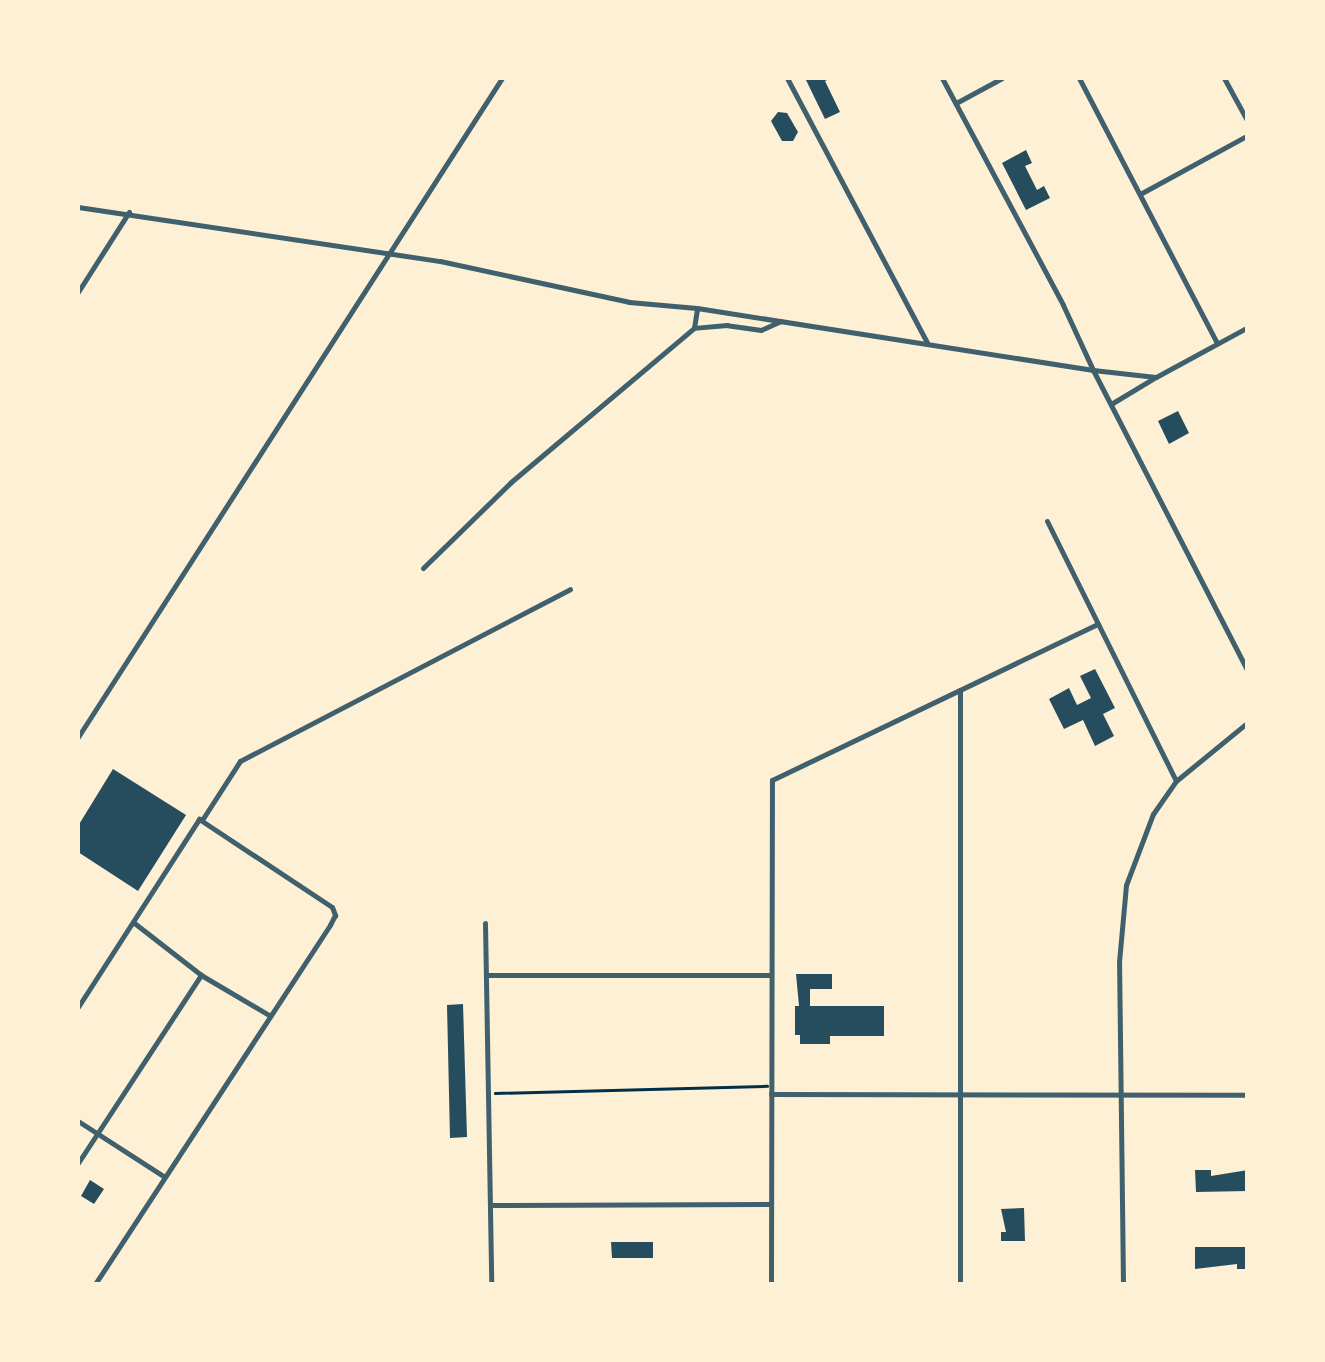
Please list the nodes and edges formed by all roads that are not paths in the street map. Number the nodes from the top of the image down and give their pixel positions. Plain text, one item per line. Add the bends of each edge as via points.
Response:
1 (502, 78) edge
2 (787, 78) edge
3 (942, 78) edge
4 (1002, 78) edge
5 (1079, 78) edge
6 (1224, 78) edge
7 (956, 103) junction
8 (1248, 122) edge
9 (1248, 135) edge
10 (1140, 194) junction
11 (78, 207) edge
12 (129, 212) junction
13 (389, 254) junction
14 (78, 292) edge
15 (697, 308) junction
16 (781, 322) junction
17 (1248, 327) edge
18 (694, 328) junction
19 (926, 342) junction
20 (1217, 342) junction
21 (1093, 370) junction
22 (1156, 377) junction
23 (1111, 404) junction
24 (1048, 521) dead end
25 (423, 568) dead end
26 (570, 589) dead end
27 (1098, 624) junction
28 (1248, 672) edge
29 (960, 690) junction
30 (1248, 722) edge
31 (78, 737) edge
32 (1176, 782) junction
33 (202, 820) junction
34 (133, 922) junction
35 (485, 923) dead end
36 (201, 975) junction
37 (486, 975) junction
38 (772, 975) junction
39 (78, 1007) edge
40 (269, 1014) junction
41 (771, 1094) junction
42 (1248, 1094) edge
43 (1120, 1096) junction
44 (960, 1097) junction
45 (78, 1121) edge
46 (97, 1133) junction
47 (78, 1163) edge
48 (165, 1177) junction
49 (771, 1204) junction
50 (491, 1205) junction
51 (95, 1284) edge
52 (491, 1284) edge
53 (771, 1284) edge
54 (960, 1284) edge
55 (1122, 1284) edge

1 - 13 street
2 - 19 street
3 - 7 street
4 - 7 street
5 - 10 street
6 - 8 street
7 - 21 street
9 - 10 street
10 - 20 street
11 - 12 street
12 - 13 street
12 - 14 street
13 - 15 street via 629,302
13 - 31 street
15 - 16 street
15 - 18 street
16 - 18 street via 761,330
16 - 19 street
17 - 20 street
18 - 25 street via 524,471
19 - 21 street
20 - 22 street
21 - 22 street
21 - 23 street
22 - 23 street
23 - 28 street
24 - 27 street
26 - 33 street via 240,761
27 - 29 street
27 - 32 street
29 - 38 street via 772,780
29 - 44 street
30 - 32 street
32 - 43 street via 1153,814 1119,922
33 - 34 street
33 - 40 street via 335,915
34 - 36 street
34 - 39 street
35 - 37 street
36 - 40 street
36 - 46 street
37 - 38 street
37 - 50 street
38 - 41 street
40 - 48 street
41 - 44 street
41 - 49 street
42 - 43 street
43 - 44 street
43 - 55 street
44 - 54 street
45 - 46 street
46 - 47 street
46 - 48 street
48 - 51 street
49 - 50 street
49 - 53 street
50 - 52 street

